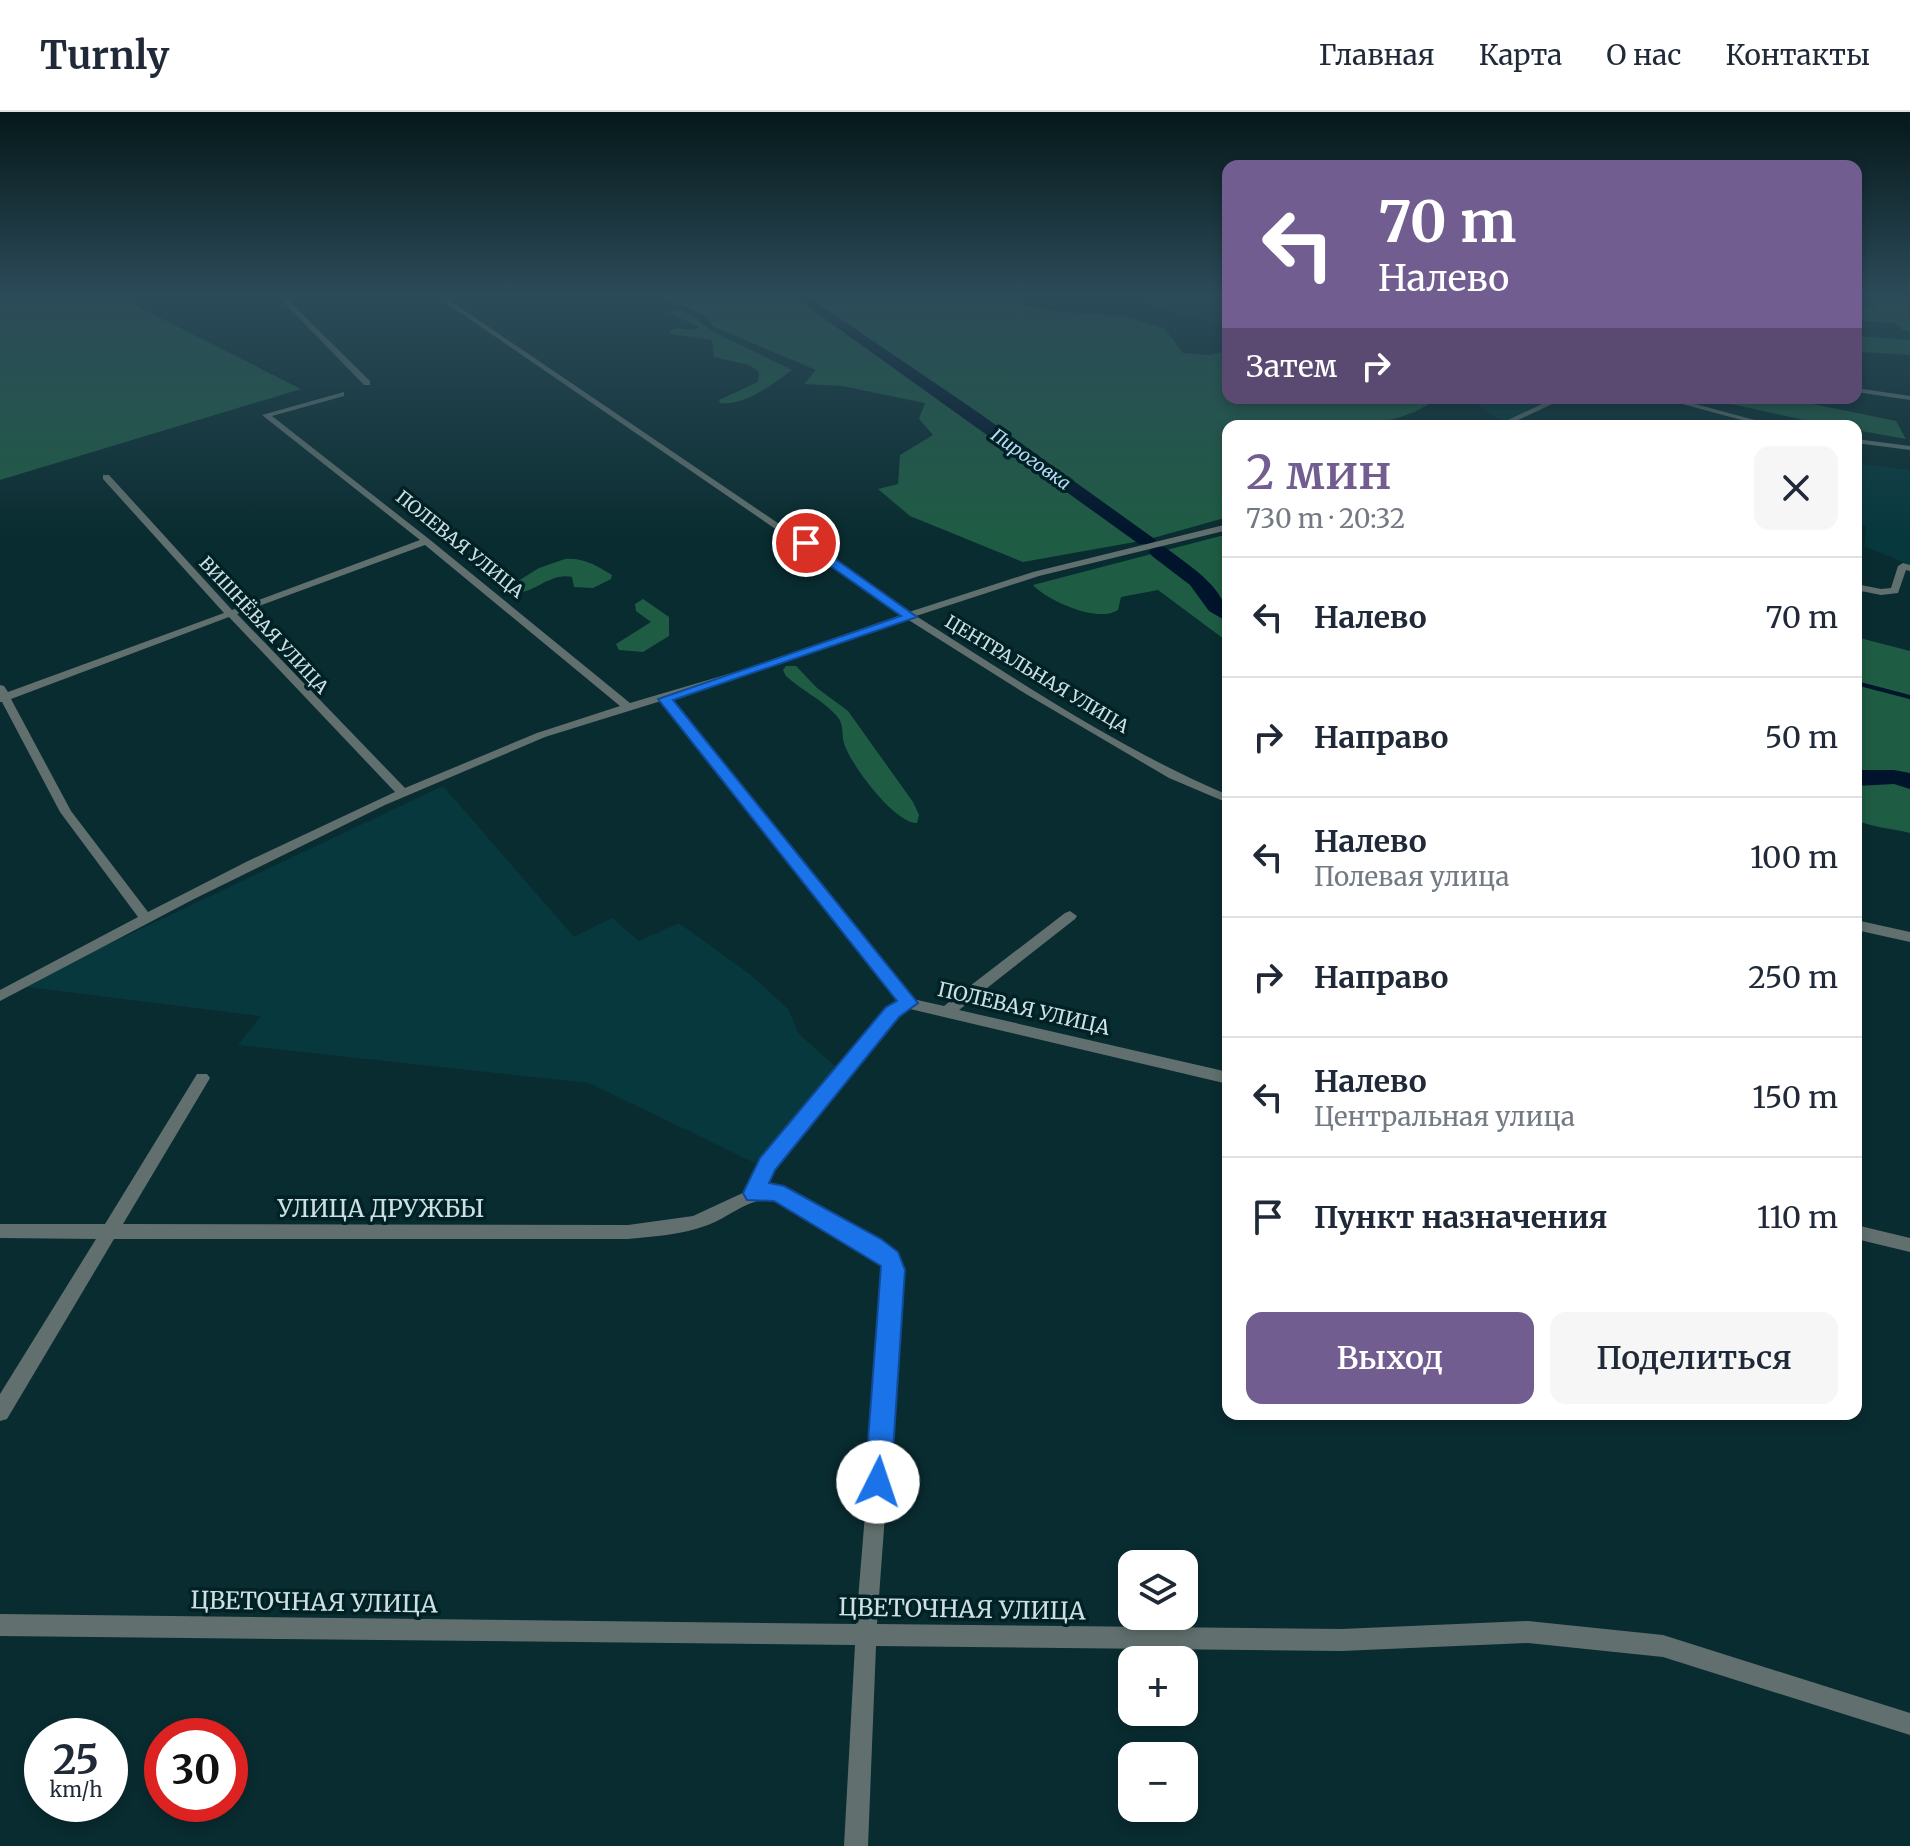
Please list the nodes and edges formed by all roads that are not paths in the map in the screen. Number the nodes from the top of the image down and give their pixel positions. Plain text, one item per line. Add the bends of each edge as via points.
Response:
1 (361, 377) edge
2 (558, 377) edge
3 (367, 383) dead end
4 (1862, 391) edge
5 (341, 394) dead end
6 (1910, 398) edge
7 (1548, 404) edge
8 (1687, 404) edge
9 (1512, 420) edge
10 (1747, 420) edge
11 (1862, 442) edge
12 (1910, 448) edge
13 (106, 477) dead end
14 (1222, 529) edge
15 (426, 541) junction
16 (1910, 568) edge
17 (1862, 588) edge
18 (229, 612) junction
19 (910, 617) junction
20 (2, 695) edge
21 (665, 699) junction
22 (627, 706) junction
23 (402, 792) junction
24 (1222, 796) edge
25 (1070, 916) dead end
26 (145, 917) junction
27 (1862, 926) edge
28 (1910, 937) edge
29 (0, 996) edge
30 (908, 1003) junction
31 (946, 1012) junction
32 (1222, 1077) edge
33 (202, 1078) dead end
34 (754, 1193) junction
35 (0, 1231) edge
36 (112, 1231) junction
37 (1862, 1233) edge
38 (1910, 1245) edge
39 (0, 1412) edge
40 (0, 1625) edge
41 (866, 1633) junction
42 (1910, 1724) edge
43 (856, 1846) edge

1 - 3 street
2 - 19 street, ЦЕНТРАЛЬНАЯ УЛИЦА
4 - 6 street
5 - 15 street, ПОЛЕВАЯ УЛИЦА via 266,415
7 - 9 street
8 - 10 street
11 - 12 street
13 - 18 street, ВИШНЁВАЯ УЛИЦА
14 - 19 street via 1010,582
15 - 18 street
15 - 22 street, ПОЛЕВАЯ УЛИЦА
16 - 17 street via 1903,566 1895,591
18 - 20 street
18 - 23 street, ВИШНЁВАЯ УЛИЦА
19 - 21 street
19 - 24 street, ЦЕНТРАЛЬНАЯ УЛИЦА via 1173,776
20 - 26 street via 66,812
21 - 22 street
21 - 30 street, ПОЛЕВАЯ УЛИЦА
22 - 23 street via 516,744
23 - 26 street
25 - 31 street
26 - 29 street
27 - 28 street
30 - 31 street, ПОЛЕВАЯ УЛИЦА
30 - 34 street via 893,1012 796,1129 767,1165
31 - 32 street, ПОЛЕВАЯ УЛИЦА
33 - 36 street
34 - 36 street, УЛИЦА ДРУЖБЫ via 702,1221 628,1232
34 - 41 street via 777,1192 873,1246 890,1259 894,1270
35 - 36 street, УЛИЦА ДРУЖБЫ
36 - 39 street
37 - 38 street
40 - 41 street, ЦВЕТОЧНАЯ УЛИЦА
41 - 42 street, ЦВЕТОЧНАЯ УЛИЦА via 1341,1640 1528,1632 1663,1646
41 - 43 street

